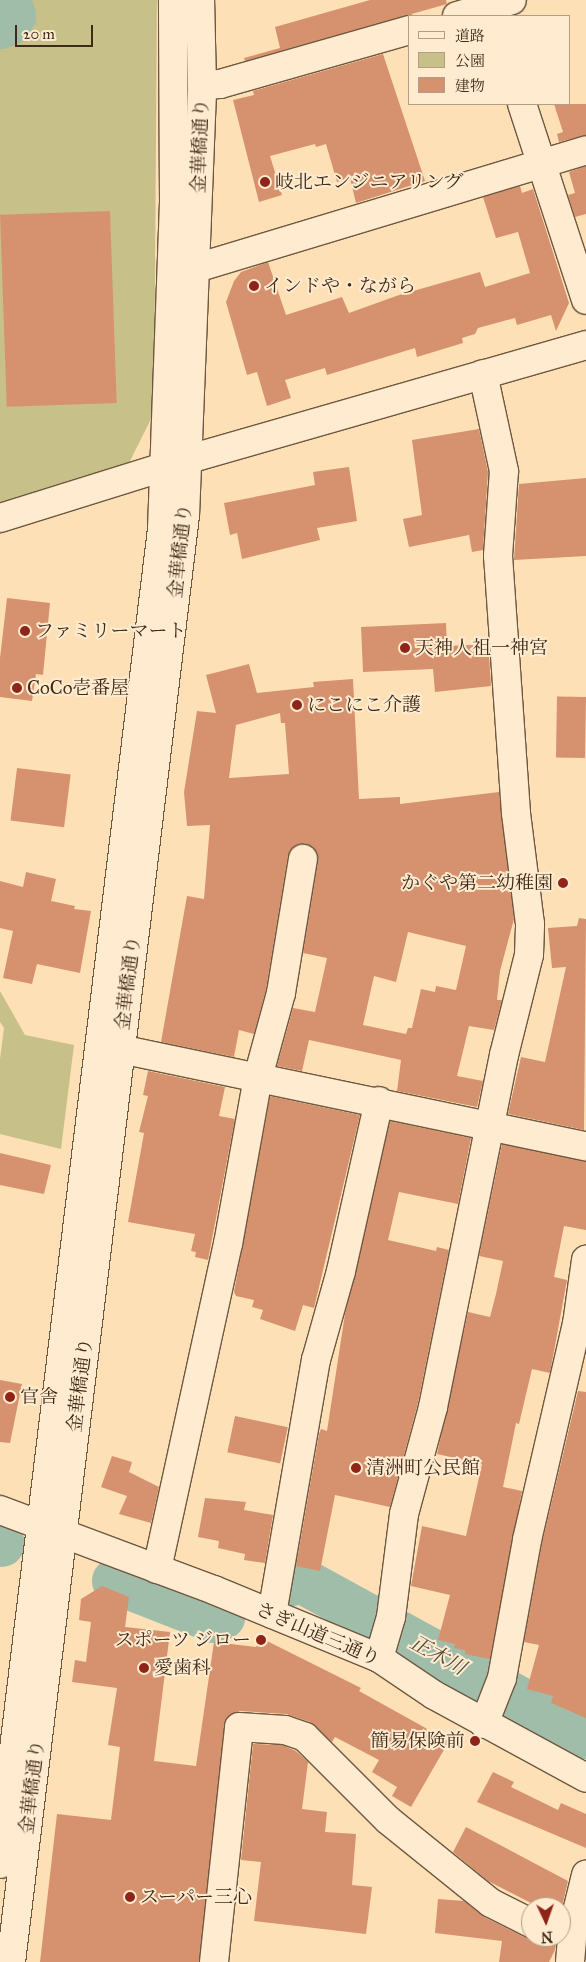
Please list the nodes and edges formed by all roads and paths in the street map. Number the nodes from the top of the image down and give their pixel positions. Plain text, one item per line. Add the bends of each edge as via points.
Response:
1 (174, 0) edge
2 (200, 0) edge
3 (498, 6) edge
4 (461, 15) edge
5 (408, 31) edge
6 (202, 85) junction
7 (522, 105) edge
8 (586, 150) edge
9 (540, 164) junction
10 (196, 268) junction
11 (586, 300) edge
12 (586, 345) edge
13 (483, 374) junction
14 (177, 463) junction
15 (0, 518) edge
16 (303, 859) dead end
17 (120, 1050) junction
18 (258, 1077) junction
19 (379, 1101) junction
20 (490, 1125) junction
21 (586, 1146) edge
22 (586, 1260) edge
23 (0, 1510) edge
24 (51, 1529) junction
25 (157, 1569) junction
26 (272, 1614) junction
27 (386, 1638) junction
28 (484, 1724) junction
29 (586, 1778) edge
30 (0, 1864) edge
31 (586, 1875) edge
32 (521, 1918) edge
33 (572, 1941) edge
34 (11, 1962) edge
35 (214, 1962) edge

1 - 14 street, 金華橋通り
2 - 6 street, 金華橋通り
3 - 4 street
5 - 6 street via 220,84
6 - 10 street, 金華橋通り
7 - 9 street
8 - 9 street
9 - 10 street
9 - 11 street
10 - 14 street, 金華橋通り
12 - 13 street
13 - 14 street
13 - 20 street via 504,471 498,556 516,813 530,924 529,956
14 - 15 street
14 - 17 street, 金華橋通り via 185,516
14 - 24 street, 金華橋通り via 160,549
16 - 18 street via 281,993
17 - 18 street
17 - 24 street, 金華橋通り
18 - 19 street
18 - 25 street via 228,1244
19 - 20 street
19 - 26 street via 344,1262 316,1360
20 - 21 street
20 - 27 street via 434,1407 404,1514
22 - 28 street via 577,1324 527,1540 500,1688
23 - 24 street, さぎ山道三通り
24 - 25 street, さぎ山道三通り
24 - 30 street, 金華橋通り
24 - 34 street, 金華橋通り
25 - 26 street, さぎ山道三通り
26 - 27 street, さぎ山道三通り
27 - 28 street, さぎ山道三通り via 434,1695
28 - 29 street, さぎ山道三通り
31 - 33 street
32 - 35 street via 491,1903 388,1820 305,1737 285,1730 239,1727

